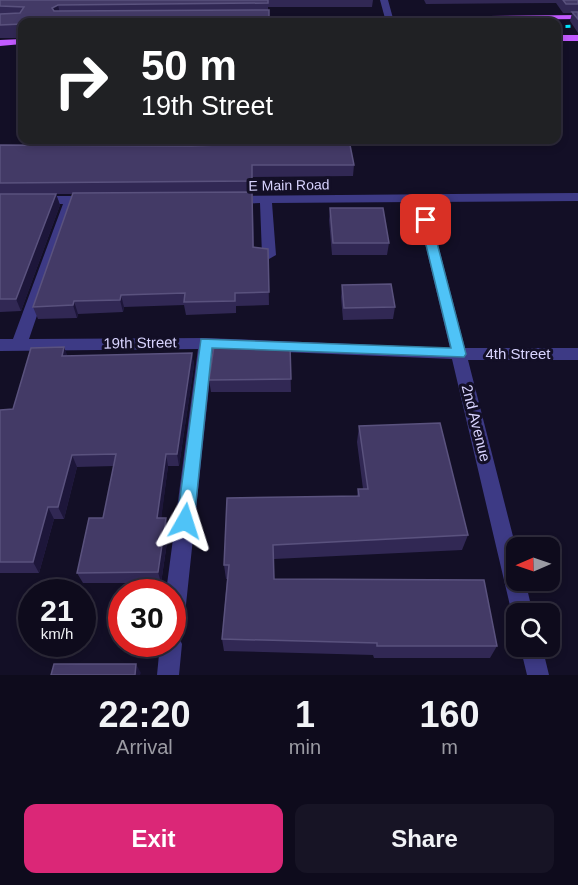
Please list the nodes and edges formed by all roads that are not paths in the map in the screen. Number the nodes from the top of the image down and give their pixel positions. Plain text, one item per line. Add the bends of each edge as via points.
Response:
1 (384, 0) edge
2 (578, 17) edge
3 (388, 18) edge
4 (531, 18) edge
5 (561, 38) edge
6 (578, 38) edge
7 (0, 42) edge
8 (18, 42) edge
9 (578, 197) edge
10 (420, 198) junction
11 (0, 200) edge
12 (69, 200) junction
13 (104, 200) edge
14 (220, 200) edge
15 (266, 200) junction
16 (268, 255) edge
17 (206, 343) junction
18 (0, 345) edge
19 (19, 345) junction
20 (459, 354) junction
21 (578, 354) edge
22 (178, 579) edge
23 (520, 603) edge
24 (170, 657) edge
25 (534, 657) edge
26 (168, 675) edge
27 (538, 675) edge

1 - 3 street
2 - 4 main road
5 - 6 main road
7 - 8 main road
9 - 10 street, E Main Road
10 - 15 street, E Main Road
10 - 20 street, 2nd Avenue
11 - 12 street
12 - 13 street
12 - 19 street
14 - 15 street, E Main Road
15 - 16 street
17 - 19 street, 19th Street
17 - 20 street, 19th Street
17 - 22 street
18 - 19 street, 19th Street
20 - 21 street, 4th Street
20 - 23 street, 2nd Avenue
24 - 26 street
25 - 27 street

